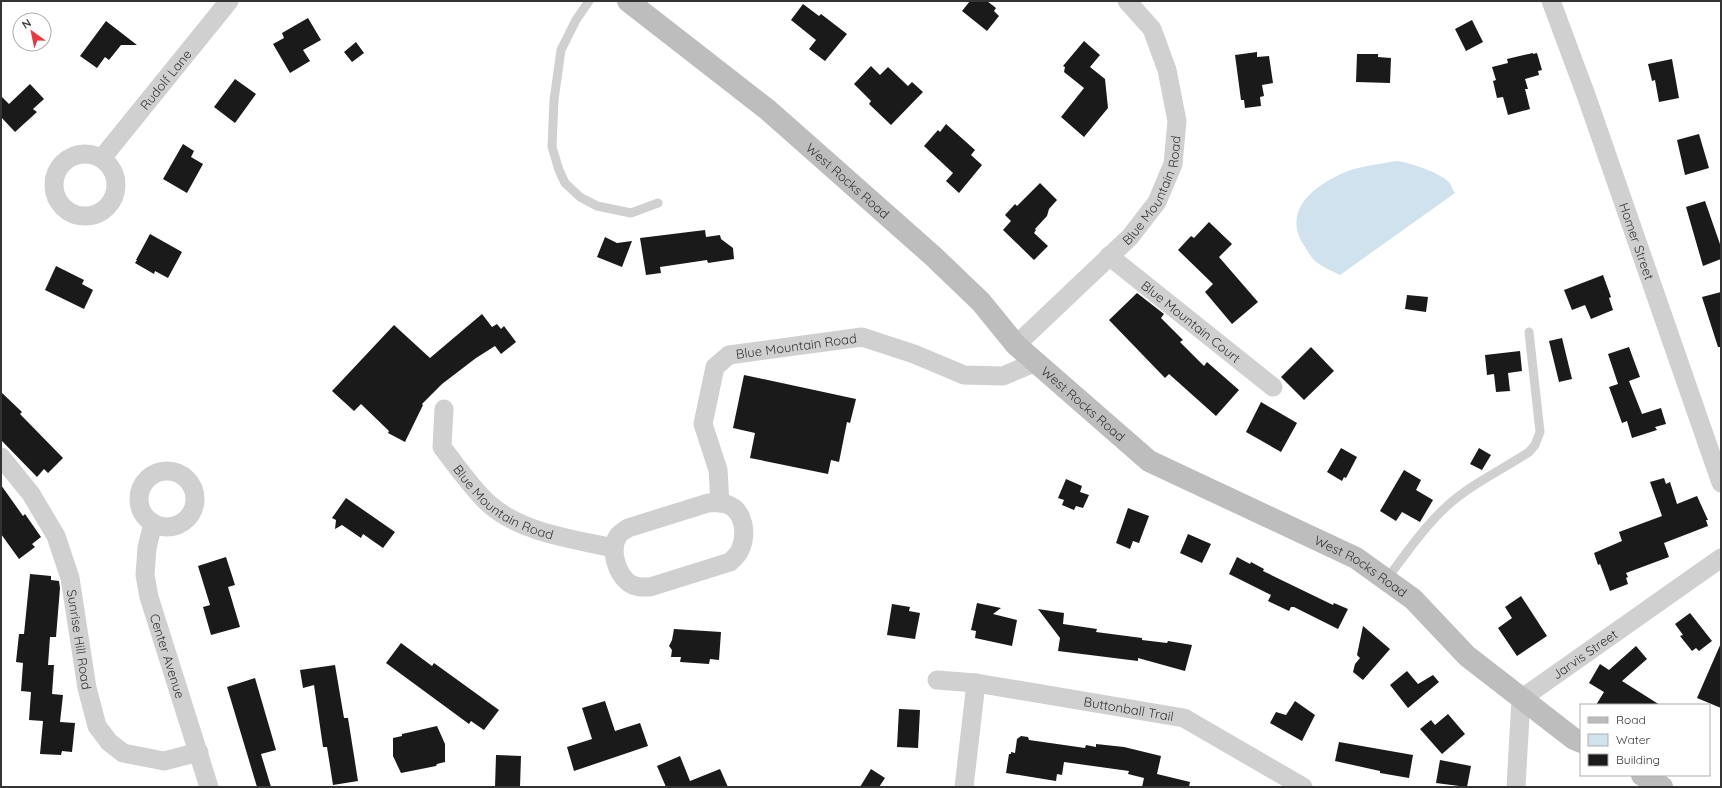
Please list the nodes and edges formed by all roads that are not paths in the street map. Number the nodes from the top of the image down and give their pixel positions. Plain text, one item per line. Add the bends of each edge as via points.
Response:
1 (229, 1) edge
2 (589, 1) edge
3 (628, 1) edge
4 (1127, 1) edge
5 (1551, 1) edge
6 (102, 158) dead end
7 (658, 203) dead end
8 (1109, 256) junction
9 (1529, 332) dead end
10 (1016, 345) junction
11 (1036, 362) junction
12 (1273, 387) dead end
13 (444, 409) dead end
14 (1, 457) edge
15 (1721, 483) edge
16 (720, 503) junction
17 (153, 523) dead end
18 (614, 548) junction
19 (1721, 558) edge
20 (1386, 580) junction
21 (937, 680) dead end
22 (976, 683) junction
23 (1521, 698) junction
24 (1580, 742) edge
25 (199, 752) junction
26 (1644, 776) edge
27 (209, 787) edge
28 (964, 787) edge
29 (1303, 787) edge
30 (1516, 787) edge
31 (1662, 787) edge

1 - 6 street, Rudolf Lane
2 - 7 lane via 561,50 554,100 552,147 559,170 565,183 580,197 596,206 631,213
3 - 10 main road, West Rocks Road via 768,110 933,256 981,302
4 - 8 street, Blue Mountain Road via 1152,29 1167,70 1177,121 1173,164 1157,202 1130,237
5 - 15 street, Homer Street
8 - 10 street, Blue Mountain Road
8 - 12 street, Blue Mountain Court
9 - 20 lane via 1540,432 1535,445 1529,452 1447,506
10 - 11 main road, West Rocks Road
11 - 16 street, Blue Mountain Road via 1003,376 964,375 914,354 862,337 729,355 714,367 703,424 718,470
11 - 20 main road, West Rocks Road via 1149,461 1356,558
13 - 18 street, Blue Mountain Road via 442,447 488,504 509,519 546,532
14 - 25 street, Sunrise Hill Road via 31,494 56,536 70,578 87,688 97,726 109,742 123,754 164,761
16 - 18 street via 708,503 628,528 618,536
16 - 18 street via 728,504 738,514 744,526 740,552 730,562 650,587 637,587 621,574
17 - 25 street, Center Avenue via 147,548 145,575 149,597
19 - 23 street, Jarvis Street
20 - 23 main road, West Rocks Road via 1413,599 1467,656
21 - 22 street, Buttonball Trail
22 - 28 street
22 - 29 street, Buttonball Trail via 1184,718
23 - 24 main road, West Rocks Road
23 - 30 street
25 - 27 street, Center Avenue
26 - 31 main road

